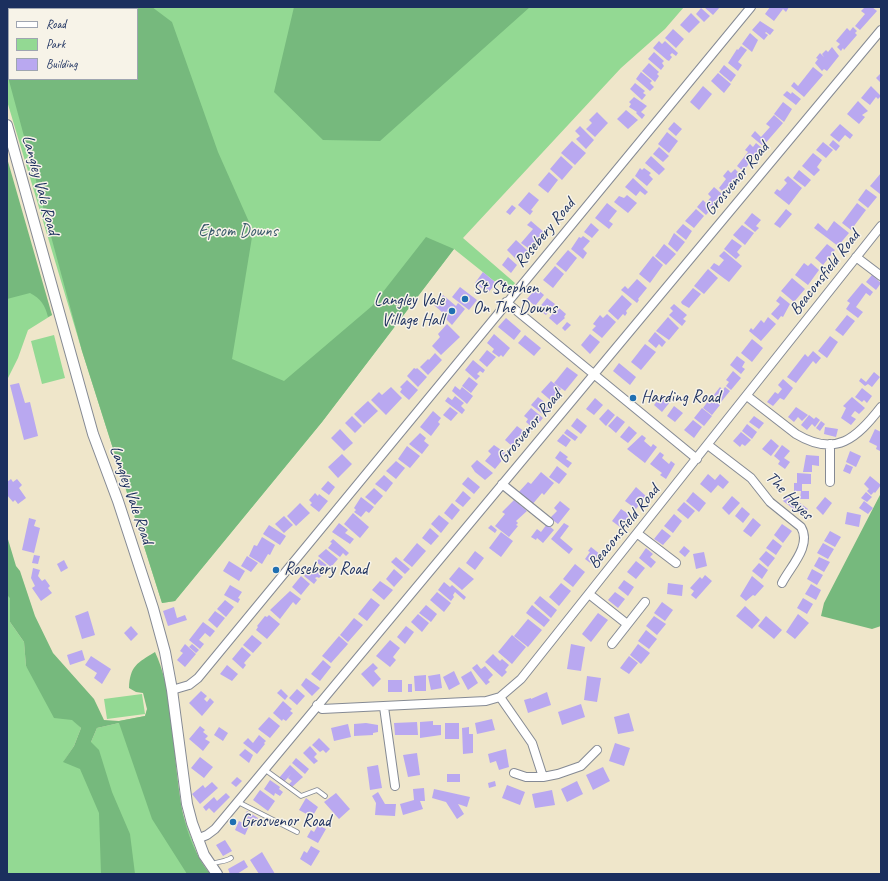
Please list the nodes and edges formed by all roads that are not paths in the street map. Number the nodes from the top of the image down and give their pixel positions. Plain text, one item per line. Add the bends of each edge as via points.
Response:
1 (751, 7) edge
2 (881, 30) edge
3 (7, 125) edge
4 (881, 226) edge
5 (856, 257) junction
6 (881, 276) edge
7 (506, 302) junction
8 (593, 374) junction
9 (747, 396) junction
10 (881, 407) edge
11 (830, 444) junction
12 (708, 445) junction
13 (697, 459) junction
14 (830, 482) dead end
15 (502, 484) junction
16 (549, 522) dead end
17 (638, 534) junction
18 (676, 564) dead end
19 (782, 583) dead end
20 (589, 594) junction
21 (645, 602) dead end
22 (626, 624) junction
23 (612, 644) dead end
24 (172, 690) junction
25 (500, 697) junction
26 (317, 705) junction
27 (384, 707) junction
28 (597, 750) dead end
29 (264, 769) junction
30 (514, 773) dead end
31 (543, 777) junction
32 (395, 786) dead end
33 (325, 796) dead end
34 (238, 801) junction
35 (298, 832) dead end
36 (197, 839) junction
37 (231, 858) dead end
38 (210, 865) junction
39 (217, 874) edge

1 - 7 street, Rosebery Road
2 - 8 street, Grosvenor Road
3 - 24 street, Langley Vale Road via 93,434 114,488 153,608
4 - 5 street, Beaconsfield Road
5 - 6 street
5 - 9 street, Beaconsfield Road
7 - 8 street
7 - 24 street, Rosebery Road via 198,678 189,685
8 - 13 street
8 - 15 street, Grosvenor Road
9 - 11 street via 804,439
9 - 12 street, Beaconsfield Road
10 - 11 street via 857,435
11 - 14 street
12 - 13 street, Beaconsfield Road
12 - 19 street, The Hayes via 751,478 770,502 804,532 802,548
13 - 17 street, Beaconsfield Road
15 - 16 street
15 - 26 street, Grosvenor Road
17 - 18 street
17 - 20 street, Beaconsfield Road
20 - 22 street
20 - 25 street, Beaconsfield Road via 521,679
21 - 22 street
22 - 23 street
24 - 36 street, Langley Vale Road via 187,804
25 - 27 street, Beaconsfield Road via 472,703
25 - 31 street via 532,743
26 - 27 street, Beaconsfield Road via 322,709
26 - 29 street, Grosvenor Road
27 - 32 street
28 - 31 street via 581,766
29 - 33 lane via 301,796 317,790
29 - 34 street, Grosvenor Road
30 - 31 street via 526,777
34 - 35 lane
34 - 36 street, Grosvenor Road via 215,829
36 - 38 street, Langley Vale Road
37 - 38 lane
38 - 39 street, Langley Vale Road

